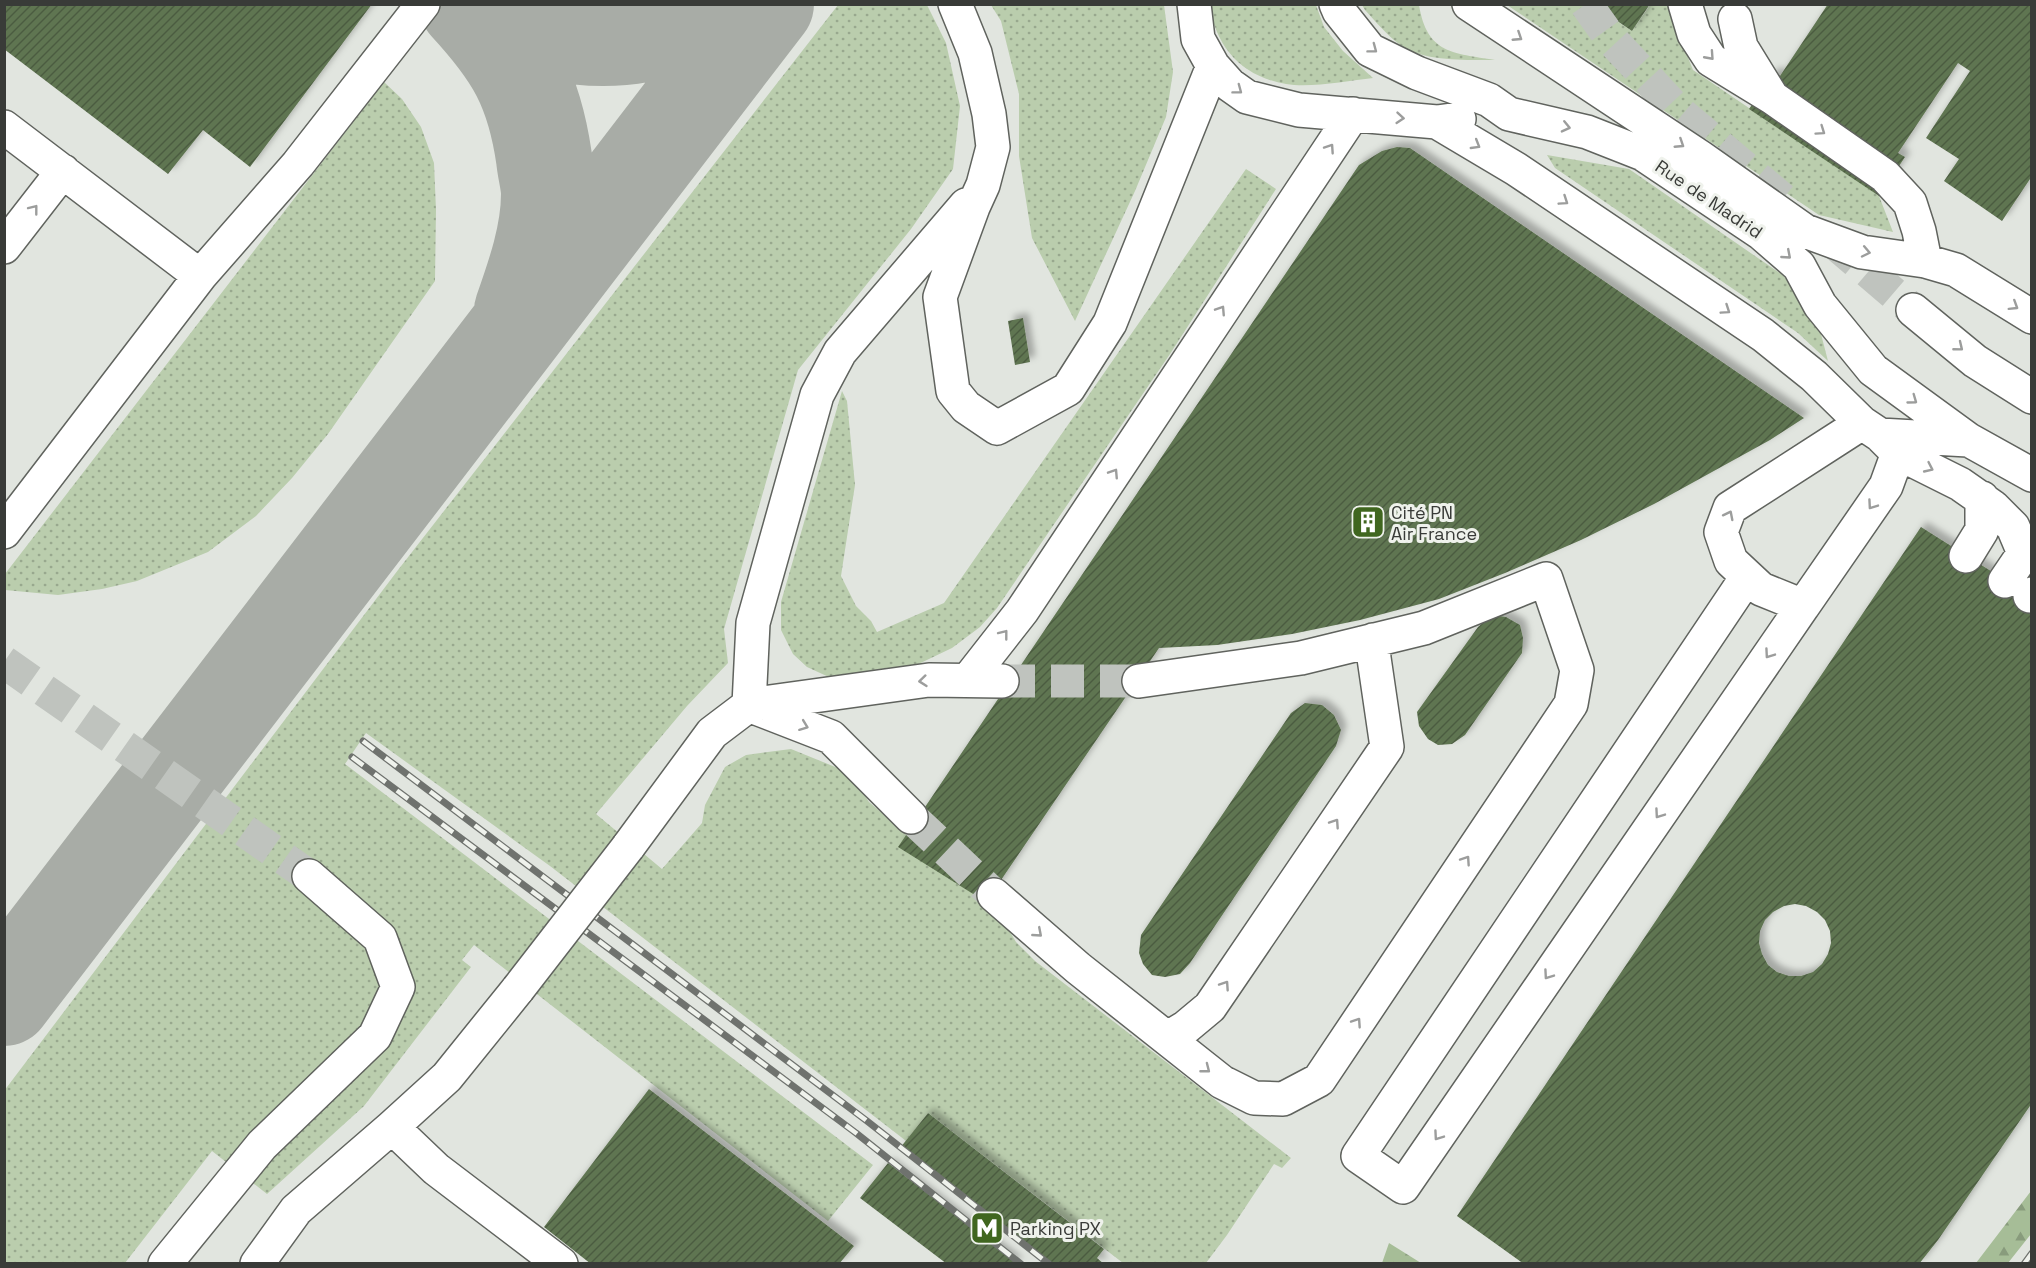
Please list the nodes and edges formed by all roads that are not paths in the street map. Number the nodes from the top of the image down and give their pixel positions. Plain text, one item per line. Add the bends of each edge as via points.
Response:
1 (423, 4) edge
2 (955, 4) edge
3 (1194, 4) edge
4 (1336, 4) edge
5 (1469, 4) edge
6 (1685, 4) edge
7 (1735, 18) dead end
8 (1213, 66) junction
9 (1773, 98) junction
10 (1353, 114) junction
11 (1509, 114) junction
12 (1437, 122) junction
13 (4, 127) edge
14 (63, 171) junction
15 (983, 185) junction
16 (4, 247) edge
17 (1925, 261) junction
18 (200, 276) junction
19 (1913, 310) tunnel mouth
20 (2031, 317) edge
21 (2031, 397) edge
22 (1880, 437) junction
23 (1969, 440) junction
24 (2031, 475) edge
25 (1982, 498) junction
26 (4, 532) edge
27 (1747, 577) junction
28 (2004, 579) edge
29 (1803, 606) junction
30 (1373, 640) junction
31 (968, 680) junction
32 (1002, 681) tunnel mouth
33 (1139, 681) tunnel mouth
34 (749, 705) junction
35 (911, 817) tunnel mouth
36 (309, 876) tunnel mouth
37 (994, 895) tunnel mouth
38 (1168, 1038) junction
39 (392, 1127) junction
40 (165, 1263) edge
41 (257, 1263) edge
42 (561, 1263) edge

1 - 18 street via 298,164
2 - 15 street via 975,53 989,114 993,147
3 - 8 street via 1198,39
4 -> 11 street, Rue de Madrid via 1371,50 1417,73 1489,100
5 -> 17 street via 1805,231 1862,252
6 -> 9 street via 1694,34 1711,60
7 - 9 street via 1741,46
8 -> 10 street via 1247,97 1299,110
8 - 15 street via 1110,323 1068,389 997,428 966,407 952,391 940,297
9 -> 17 street via 1885,176 1910,203
10 -> 12 street
31 -> 10 street via 1022,611
11 - 12 street
11 -> 23 street, Rue de Madrid via 1587,132 1643,154 1761,233 1799,266 1820,305 1873,370
12 -> 22 street via 1516,169 1763,335
13 - 14 street
16 -> 14 street
14 - 18 street
15 - 34 street via 840,352 817,394 753,623
17 -> 20 street via 1956,270
18 - 26 street
19 -> 21 street via 1975,361
22 - 23 street
22 -> 25 street
27 -> 22 street via 1731,561 1722,532 1730,508
22 -> 29 street via 1886,486
23 - 24 street, Rue de Madrid
25 - 28 street via 1983,530
25 - 28 street via 2013,527
27 - 29 street via 1761,589
29 -> 27 street via 1402,1187 1358,1156
30 - 33 street via 1301,658
38 -> 30 street via 1210,1007 1387,747
38 -> 30 street via 1222,1082 1254,1098 1283,1099 1319,1080 1571,704 1577,670 1546,579 1424,628
31 - 32 street
31 -> 34 street via 929,680
34 -> 35 street via 831,736
34 - 39 street, bridge via 712,733 628,847 447,1077
36 - 40 street via 380,938 398,987 375,1036 262,1145
37 -> 38 street via 1078,968
39 - 41 street via 296,1210
39 - 42 street via 436,1168

